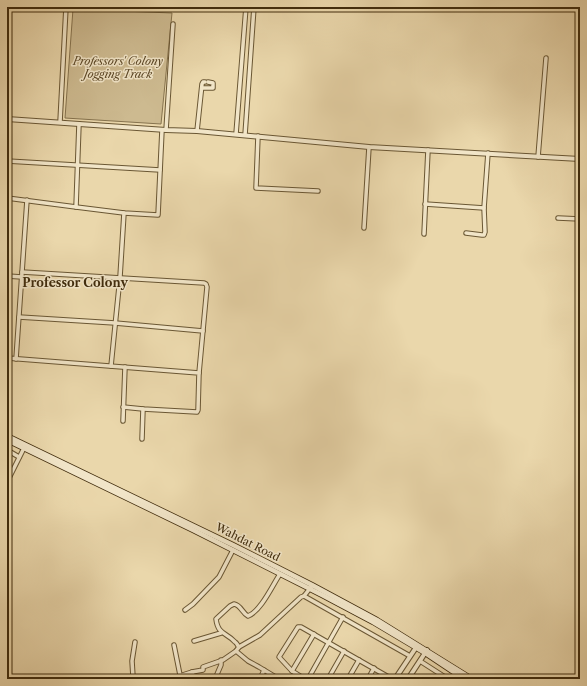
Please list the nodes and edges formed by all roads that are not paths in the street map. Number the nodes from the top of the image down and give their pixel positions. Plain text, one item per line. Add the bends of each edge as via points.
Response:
1 (66, 7) edge
2 (246, 7) edge
3 (254, 7) edge
4 (173, 24) dead end
5 (546, 58) dead end
6 (202, 88) junction
7 (7, 119) edge
8 (60, 122) junction
9 (79, 124) junction
10 (164, 130) junction
11 (198, 131) junction
12 (236, 134) junction
13 (245, 135) junction
14 (258, 136) junction
15 (369, 147) junction
16 (428, 150) junction
17 (488, 153) junction
18 (538, 157) junction
19 (580, 159) edge
20 (7, 162) edge
21 (77, 166) junction
22 (160, 170) junction
23 (318, 191) dead end
24 (7, 198) edge
25 (27, 200) junction
26 (425, 204) junction
27 (76, 206) junction
28 (484, 208) junction
29 (124, 213) junction
30 (558, 218) dead end
31 (580, 219) edge
32 (364, 228) dead end
33 (466, 233) dead end
34 (424, 234) dead end
35 (22, 272) junction
36 (7, 276) edge
37 (22, 276) junction
38 (120, 277) junction
39 (19, 317) junction
40 (115, 323) junction
41 (202, 331) junction
42 (7, 358) edge
43 (16, 359) junction
44 (111, 366) junction
45 (125, 367) junction
46 (199, 373) junction
47 (123, 406) junction
48 (143, 409) junction
49 (123, 421) dead end
50 (7, 436) edge
51 (142, 439) dead end
52 (7, 440) edge
53 (24, 448) junction
54 (7, 450) edge
55 (19, 457) junction
56 (7, 482) edge
57 (233, 550) junction
58 (280, 574) junction
59 (311, 587) junction
60 (304, 596) junction
61 (185, 610) dead end
62 (342, 618) junction
63 (221, 633) junction
64 (314, 634) junction
65 (194, 641) dead end
66 (135, 642) dead end
67 (328, 642) junction
68 (174, 644) dead end
69 (417, 646) junction
70 (239, 647) junction
71 (236, 651) junction
72 (344, 651) junction
73 (426, 652) junction
74 (410, 656) junction
75 (221, 660) junction
76 (359, 660) junction
77 (420, 661) junction
78 (374, 668) junction
79 (264, 670) junction
80 (292, 671) junction
81 (192, 672) junction
82 (179, 677) edge
83 (194, 679) edge
84 (215, 679) edge
85 (260, 679) edge
86 (279, 679) edge
87 (306, 679) edge
88 (328, 679) edge
89 (348, 679) edge
90 (368, 679) edge
91 (394, 679) edge
92 (408, 679) edge
93 (448, 679) edge
94 (464, 679) edge
95 (472, 679) edge

1 - 8 street
2 - 12 street
3 - 13 street
4 - 10 street
5 - 18 street
6 - 6 street via 213,88 213,83 202,83
6 - 11 street
7 - 8 street
8 - 9 street
9 - 10 street
9 - 21 street
10 - 11 street
10 - 22 street
11 - 12 street
12 - 13 street
13 - 14 street
14 - 15 street
14 - 23 street via 256,188
15 - 16 street
15 - 32 street
16 - 17 street
16 - 26 street
17 - 18 street
17 - 28 street
18 - 19 street
20 - 21 street
21 - 22 street
21 - 27 street
22 - 29 street via 158,215
24 - 25 street
25 - 27 street
25 - 35 street
26 - 28 street
26 - 34 street
27 - 29 street
28 - 33 street via 484,235
29 - 38 street
30 - 31 street
35 - 37 street
35 - 38 street
36 - 37 street
37 - 39 street
38 - 40 street
38 - 41 street via 206,284
39 - 40 street
39 - 43 street
40 - 41 street
40 - 44 street
41 - 46 street
42 - 43 street
43 - 44 street
44 - 45 street
45 - 46 street
45 - 47 street
46 - 48 street via 197,412
47 - 48 street
47 - 49 street
48 - 51 street
50 - 59 main road, Wahdat Road via 233,544
52 - 53 main road, Wahdat Road
53 - 55 street
53 - 57 main road, Wahdat Road
54 - 55 street
55 - 56 street
57 - 58 main road, Wahdat Road
57 - 61 street via 219,577
58 - 59 main road, Wahdat Road
58 - 63 street via 254,614 246,616 239,606 234,604 216,619
59 - 60 street
59 - 69 main road, Wahdat Road via 377,620
60 - 62 street
60 - 70 street via 260,635
62 - 67 street
62 - 74 street
63 - 65 street
63 - 70 street via 235,641
64 - 67 street
64 - 80 street
64 - 80 street via 301,626 298,627 279,658
66 - 82 street via 133,676
67 - 72 street
67 - 87 street
68 - 82 street
69 - 73 main road, Wahdat Road
69 - 74 street
70 - 71 street
71 - 75 street
71 - 79 street
72 - 76 street
72 - 88 street
73 - 77 street
73 - 94 main road, Wahdat Road
73 - 95 main road, Wahdat Road
74 - 91 street
75 - 81 street via 203,667 203,670
75 - 84 street
76 - 78 street
76 - 89 street
77 - 92 street
77 - 93 street
78 - 90 street
78 - 91 street
79 - 85 street
79 - 86 street
80 - 87 street
81 - 82 street
81 - 83 street

